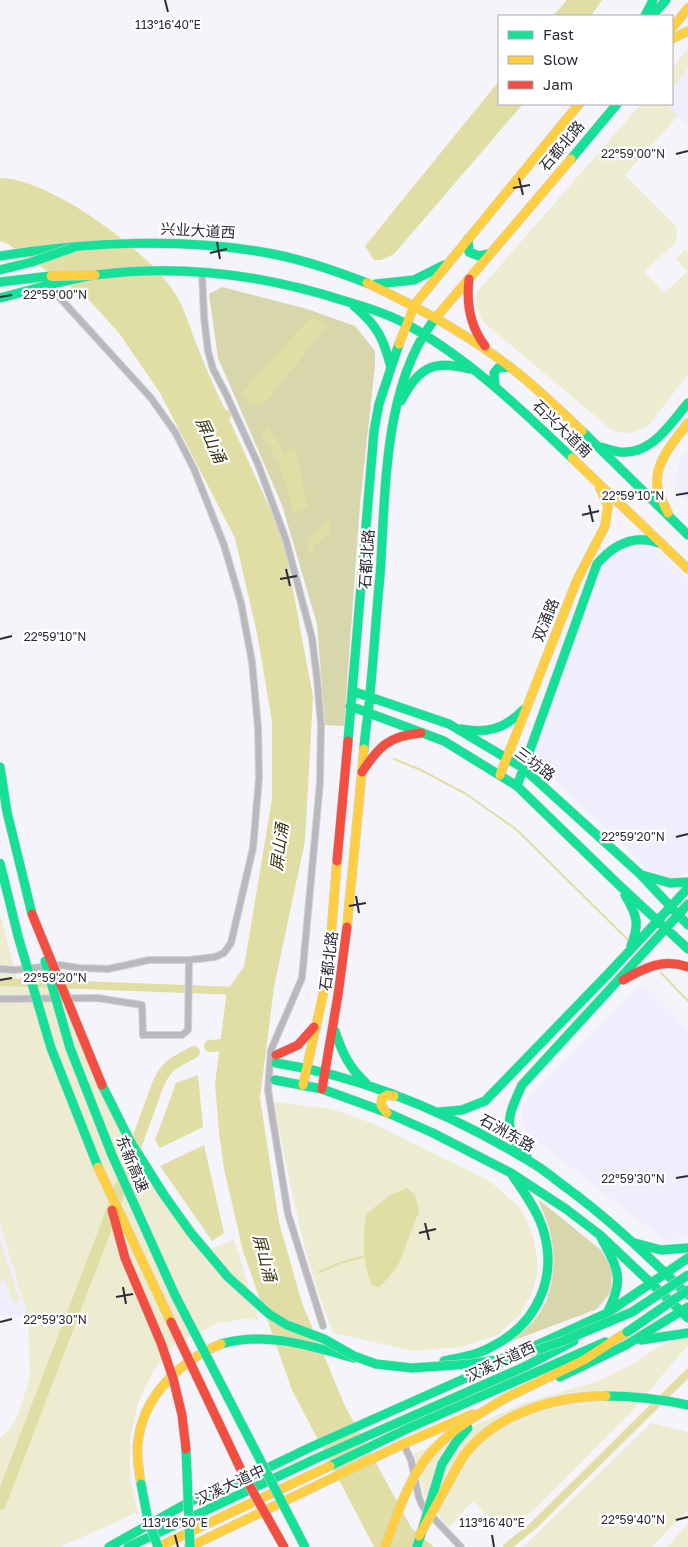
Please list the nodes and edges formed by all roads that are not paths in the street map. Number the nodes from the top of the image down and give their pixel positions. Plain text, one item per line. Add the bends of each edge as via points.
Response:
1 (653, 0) edge
2 (666, 0) edge
3 (688, 8) edge
4 (646, 15) edge
5 (654, 15) edge
6 (673, 27) edge
7 (688, 32) edge
8 (673, 39) edge
9 (578, 105) edge
10 (616, 105) edge
11 (468, 238) junction
12 (72, 248) junction
13 (490, 253) junction
14 (0, 256) edge
15 (449, 262) junction
16 (0, 270) edge
17 (202, 272) junction
18 (95, 275) junction
19 (469, 277) junction
20 (0, 282) edge
21 (54, 284) junction
22 (374, 284) junction
23 (0, 298) edge
24 (349, 302) junction
25 (415, 304) junction
26 (436, 317) junction
27 (406, 324) junction
28 (424, 335) junction
29 (494, 355) junction
30 (510, 367) junction
31 (391, 369) junction
32 (477, 371) junction
33 (495, 385) junction
34 (688, 403) edge
35 (379, 404) junction
36 (394, 417) junction
37 (688, 423) edge
38 (597, 446) junction
39 (593, 478) junction
40 (670, 518) junction
41 (688, 535) edge
42 (663, 545) junction
43 (688, 569) edge
44 (359, 613) junction
45 (377, 614) junction
46 (352, 691) junction
47 (370, 696) junction
48 (528, 704) junction
49 (350, 706) junction
50 (367, 711) junction
51 (452, 726) junction
52 (422, 733) junction
53 (444, 741) junction
54 (506, 759) junction
55 (0, 767) edge
56 (523, 768) junction
57 (361, 774) junction
58 (500, 775) junction
59 (517, 786) junction
60 (342, 790) junction
61 (360, 790) junction
62 (0, 863) edge
63 (640, 874) junction
64 (688, 882) edge
65 (620, 886) junction
66 (688, 888) edge
67 (688, 904) edge
68 (670, 907) junction
69 (32, 914) junction
70 (678, 915) junction
71 (688, 919) edge
72 (658, 921) junction
73 (688, 925) edge
74 (666, 928) junction
75 (688, 949) edge
76 (627, 953) junction
77 (189, 960) junction
78 (688, 967) edge
79 (0, 970) edge
80 (609, 973) junction
81 (618, 981) junction
82 (323, 995) junction
83 (339, 997) junction
84 (0, 999) edge
85 (316, 1025) junction
86 (334, 1028) junction
87 (307, 1068) junction
88 (326, 1073) junction
89 (508, 1078) junction
90 (275, 1080) dead end
91 (303, 1085) junction
92 (370, 1086) junction
93 (522, 1086) junction
94 (322, 1089) junction
95 (395, 1096) junction
96 (438, 1112) junction
97 (388, 1113) junction
98 (530, 1162) junction
99 (511, 1173) junction
100 (103, 1180) junction
101 (611, 1224) junction
102 (600, 1235) junction
103 (636, 1243) junction
104 (688, 1248) edge
105 (688, 1258) edge
106 (666, 1274) junction
107 (688, 1275) edge
108 (652, 1284) junction
109 (688, 1290) edge
110 (688, 1295) edge
111 (684, 1309) edge
112 (632, 1312) junction
113 (607, 1313) junction
114 (688, 1318) edge
115 (324, 1326) dead end
116 (627, 1332) junction
117 (688, 1333) edge
118 (635, 1341) junction
119 (376, 1364) junction
120 (504, 1399) junction
121 (688, 1405) edge
122 (404, 1445) junction
123 (315, 1459) junction
124 (320, 1470) joint
125 (330, 1479) junction
126 (168, 1514) junction
127 (206, 1525) junction
128 (420, 1536) junction
129 (109, 1547) edge
130 (128, 1547) edge
131 (158, 1547) edge
132 (189, 1547) edge
133 (284, 1547) edge
134 (306, 1547) edge
135 (385, 1547) edge
136 (417, 1547) edge
137 (461, 1547) edge

1 - 4 main road
2 - 5 main road
3 - 6 main road
7 - 8 main road
9 - 11 main road, 石都北路
10 - 13 main road, 石都北路
11 - 13 main road via 469,252 477,256
11 - 15 main road, 石都北路
12 - 14 main road, 兴业大道西, bridge
12 - 16 main road, bridge
12 - 22 main road, 兴业大道西 via 137,242 199,243 266,251
13 - 19 main road, 石都北路
15 - 22 main road via 414,280
15 - 25 main road, 石都北路
17 - 18 main road
17 - 24 main road via 278,282
17 - 115 street via 204,317 213,369 258,464 286,540 310,629 315,662 320,782 302,978 271,1050 268,1090 288,1214
18 - 20 main road, bridge
18 - 21 main road, bridge
19 - 26 main road, 石都北路
19 - 29 main road via 466,296 471,321 476,336
21 - 23 main road
21 - 77 street via 151,398 175,432 194,469 224,545 241,603 252,662 258,728 253,848 231,943 224,953 215,957
22 - 25 main road, 兴业大道西
24 - 27 main road
24 - 31 main road via 372,321 379,332
25 - 26 main road, 石兴大道南
25 - 27 main road, 石都北路
26 - 28 main road, 石都北路
26 - 29 main road, 石兴大道南
27 - 28 main road, 石兴大道南
27 - 31 main road, 石都北路
28 - 32 main road, 石兴大道南
28 - 36 main road, 石都北路 via 401,386
29 - 30 main road, 石兴大道南
30 - 33 main road via 498,368 494,372
30 - 38 main road, 石兴大道南
31 - 35 main road, 石都北路
32 - 33 main road, 石兴大道南
32 - 36 main road via 456,364 438,363 426,368 414,378
33 - 39 main road, 石兴大道南
34 - 38 main road via 649,446 621,452
35 - 36 main road via 387,398 391,400
35 - 44 main road, 石都北路 via 367,501
36 - 45 main road, 石都北路 via 389,441
37 - 40 main road via 664,456 659,472 659,493
38 - 40 main road, 石兴大道南
39 - 42 main road, 石兴大道南
39 - 48 main road, 双涌路 via 608,506 605,526 577,580
40 - 41 main road, 石兴大道南
42 - 43 main road, 石兴大道南
42 - 56 main road, 双涌路 via 643,539 624,542 606,553 597,564
44 - 45 main road via 365,622 371,623
44 - 46 main road, 石都北路
45 - 47 main road, 石都北路
46 - 47 main road, 三坊路
46 - 49 main road, 石都北路
47 - 50 main road, 石都北路
47 - 51 main road, 三坊路
48 - 51 main road via 514,721 494,730 481,732
48 - 54 main road, 双涌路
49 - 50 main road, 三坊路
49 - 60 main road, 石都北路
50 - 52 main road, 三坊路
50 - 57 main road, 石都北路
51 - 53 main road via 437,727 437,736
51 - 54 main road, 三坊路
52 - 53 main road, 三坊路
52 - 57 main road via 388,740
53 - 58 main road, 三坊路
54 - 56 main road, 三坊路
54 - 58 main road, 双涌路
55 - 69 main road, 东新高速 via 7,812
56 - 59 main road, 双涌路
56 - 63 main road, 三坊路
57 - 61 main road, 石都北路
58 - 59 main road, 三坊路
59 - 65 main road, 三坊路
60 - 61 main road via 350,781 357,782
60 - 82 main road, 石都北路 via 331,936
61 - 83 main road, 石都北路
62 - 100 main road, 东新高速, bridge via 51,1048
63 - 64 main road via 670,883
63 - 68 main road, 三坊路
65 - 72 main road, 三坊路
65 - 76 main road via 634,910 637,924 637,932
66 - 68 main road
67 - 70 main road
68 - 70 main road, 三坊路
68 - 72 main road
69 - 119 main road, bridge via 118,1118 144,1165 191,1232 228,1277 269,1314
69 - 134 main road, 东新高速, bridge via 70,1048 112,1154 175,1295
70 - 71 main road
70 - 73 main road
70 - 74 main road
72 - 74 main road, 三坊路
72 - 76 main road
74 - 75 main road
74 - 81 main road
76 - 80 main road
77 - 79 street via 149,960 108,969 60,964
77 - 84 street via 188,1030 182,1035 143,1035 142,1005 97,998
78 - 81 main road via 674,962 656,963
80 - 81 main road via 619,972
80 - 89 main road
81 - 93 main road
82 - 83 main road via 326,1004 336,1002
82 - 85 main road, 石都北路
83 - 86 main road, 石都北路
85 - 87 main road, 石都北路
85 - 87 main road, 石洲东路 via 303,1042 276,1059
86 - 88 main road, 石都北路
86 - 92 main road via 348,1064
87 - 88 main road, 石洲东路
87 - 91 main road, 石都北路
88 - 92 main road, 石洲东路
88 - 94 main road, 石都北路
89 - 93 main road via 513,1086
89 - 96 main road via 485,1101 474,1107
90 - 91 main road
91 - 94 main road
92 - 95 main road, 石洲东路
93 - 98 main road via 514,1102 509,1126 516,1145
94 - 97 main road
95 - 96 main road, 石洲东路
95 - 97 main road via 382,1098 381,1105
96 - 98 main road, 石洲东路
97 - 99 main road
98 - 101 main road, 石洲东路
99 - 102 main road
99 - 119 main road, bridge via 537,1215 547,1249 546,1284 527,1321 500,1343 471,1356 414,1364
100 - 132 main road, bridge via 125,1258 178,1396 185,1446
100 - 133 main road, 东新高速, bridge via 242,1472
101 - 102 main road via 609,1234
101 - 103 main road, 石洲东路
102 - 108 main road
102 - 113 main road via 618,1275 616,1294
103 - 104 main road via 656,1251
103 - 106 main road, 石洲东路
105 - 106 main road
106 - 108 main road
106 - 110 main road, 石洲东路
107 - 112 main road, 汉溪大道西, bridge
108 - 111 main road
108 - 113 main road
109 - 116 main road, 汉溪大道西, bridge
111 - 114 main road
111 - 118 main road
112 - 119 main road, bridge via 563,1341 496,1360 422,1368
112 - 123 main road, 汉溪大道西, bridge via 524,1367
113 - 126 main road
116 - 120 main road via 584,1360
116 - 124 main road, 汉溪大道西
117 - 118 main road
118 - 122 main road via 517,1397
119 - 131 main road, bridge via 295,1343 247,1339 217,1345 175,1372 156,1394 139,1437 141,1484 148,1520
120 - 128 main road, bridge via 476,1420 448,1453 437,1477
120 - 135 main road, bridge via 443,1442 421,1465
121 - 128 main road, bridge via 637,1396 595,1396 560,1401 508,1419 468,1451
122 - 125 main road
122 - 137 street via 423,1507
123 - 126 main road
123 - 130 main road, 汉溪大道中
124 - 127 main road, 汉溪大道中
125 - 127 main road
125 - 132 main road
126 - 129 main road
127 - 131 main road, 汉溪大道中
128 - 136 main road, bridge

